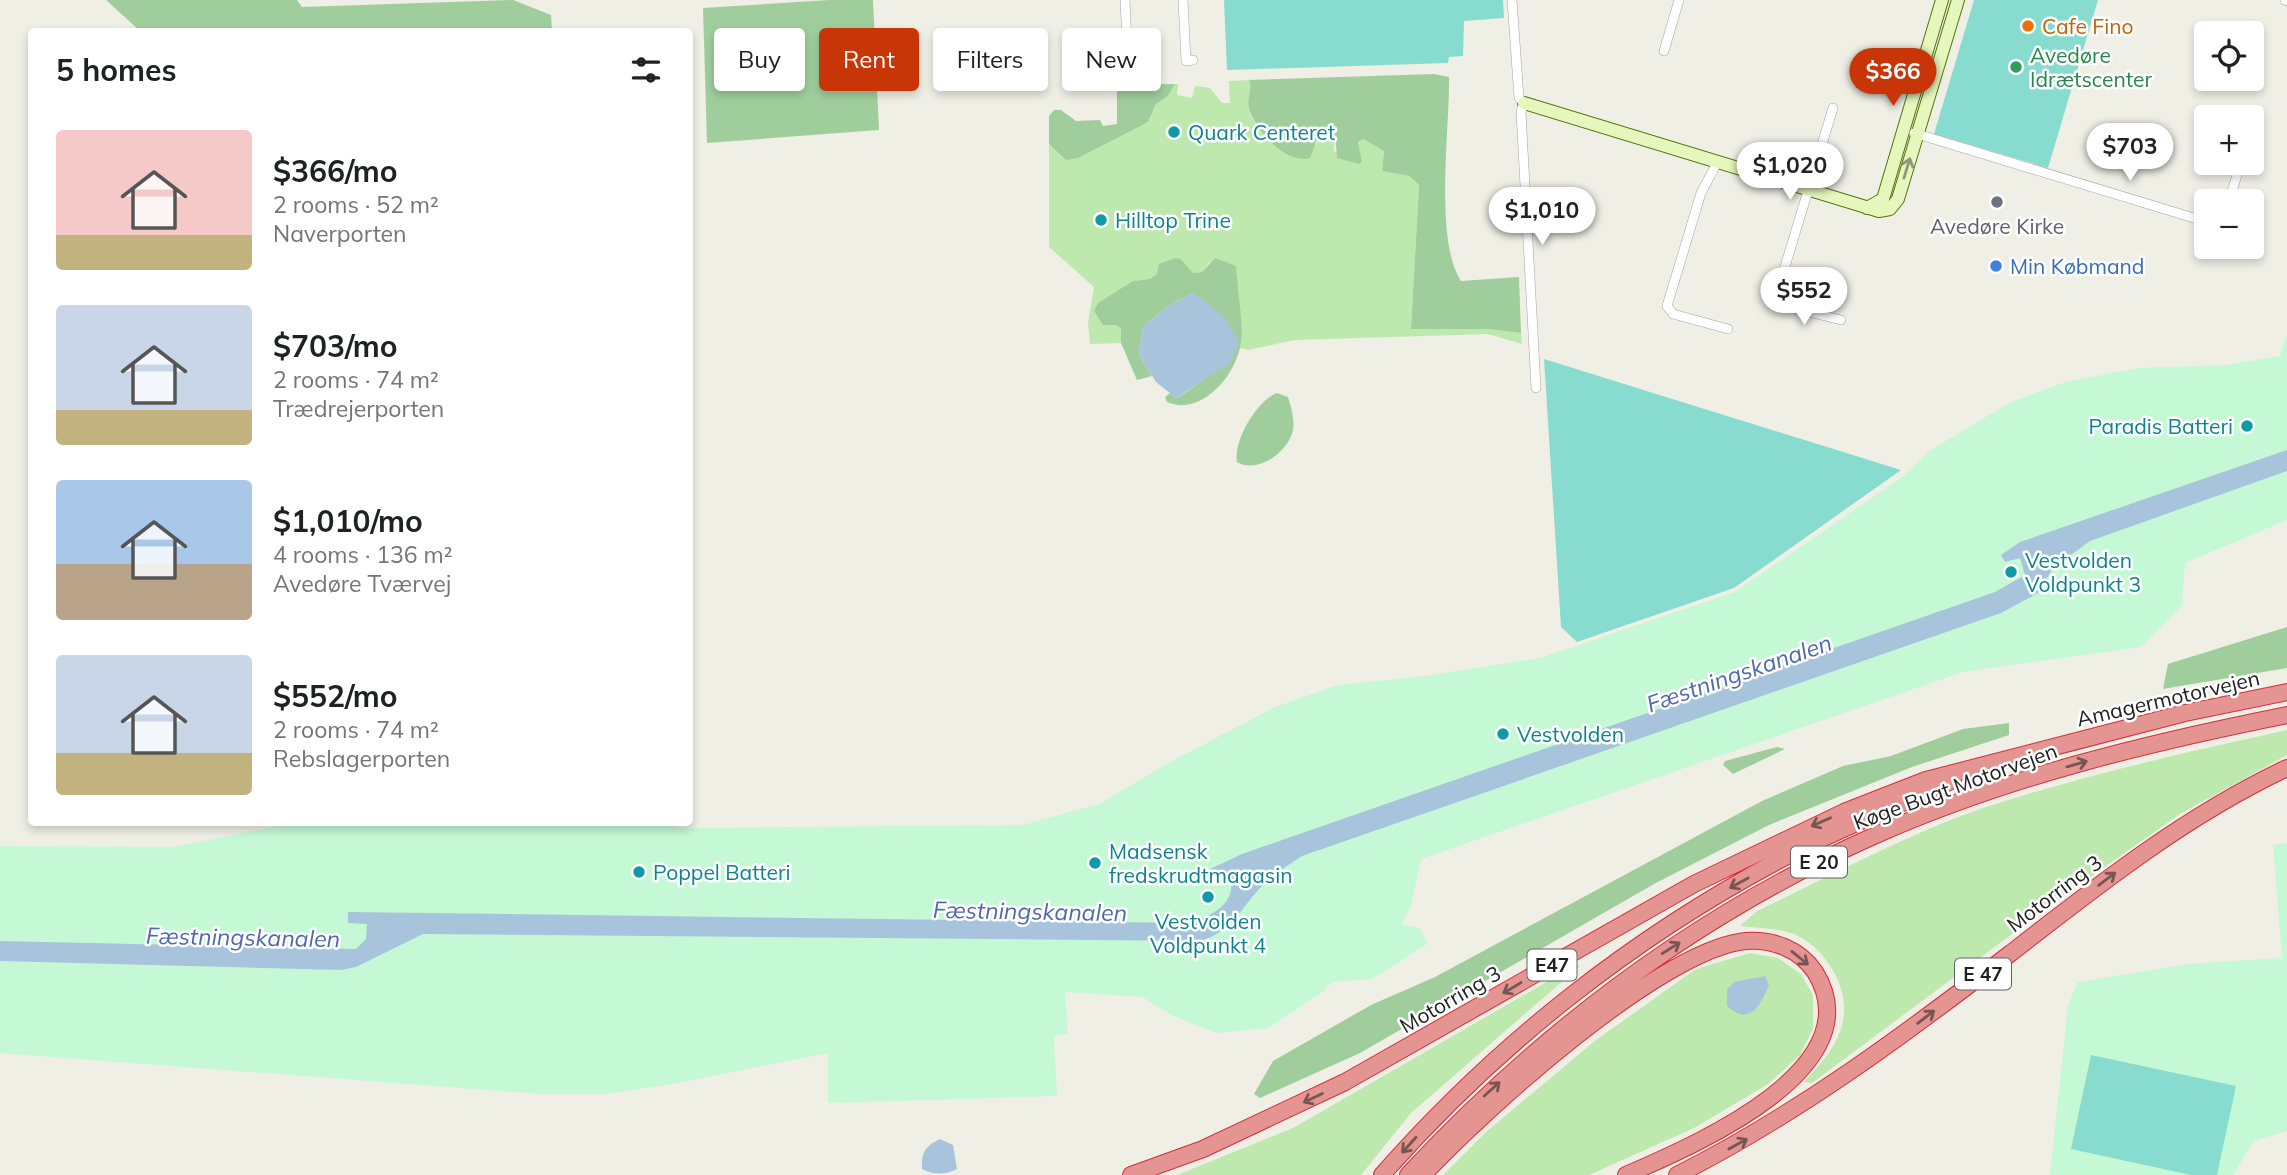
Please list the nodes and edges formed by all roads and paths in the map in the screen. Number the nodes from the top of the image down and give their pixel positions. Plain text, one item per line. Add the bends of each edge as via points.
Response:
1 (1125, 0) edge
2 (1183, 0) edge
3 (1512, 0) edge
4 (1679, 0) edge
5 (1942, 0) edge
6 (1958, 0) edge
7 (1126, 28) edge
8 (1664, 51) dead end
9 (1193, 60) dead end
10 (1524, 103) junction
11 (1833, 108) dead end
12 (1903, 130) junction
13 (1917, 134) junction
14 (1718, 161) junction
15 (2237, 175) dead end
16 (2233, 189) edge
17 (1809, 191) junction
18 (1867, 208) junction
19 (2194, 218) edge
20 (1841, 320) dead end
21 (1728, 330) dead end
22 (1536, 388) dead end
23 (2287, 692) edge
24 (2287, 715) edge
25 (2287, 768) edge
26 (1977, 769) junction
27 (1131, 1175) edge
28 (1382, 1175) edge
29 (1408, 1175) edge
30 (1423, 1175) edge
31 (1626, 1175) edge
32 (1677, 1175) edge

1 - 7 street
2 - 9 street via 1186,61
3 - 10 street via 1519,99
4 - 8 street
5 - 12 street
6 - 13 street
10 - 14 street
10 - 22 street via 1525,223
11 - 17 street
12 - 13 street
12 - 18 street via 1882,199
18 -> 13 street via 1882,211 1895,203
13 - 19 street
14 - 17 street
14 - 21 street via 1701,193 1667,306 1674,314
15 - 16 street
17 - 18 street
17 - 20 street via 1774,303
23 - 26 highway, Amagermotorvejen / E 20 via 2088,737
29 -> 24 highway, Køge Bugt Motorvejen / E 20 via 1484,1096 1589,1006 1725,914 1818,862 1929,813 2043,774
32 -> 25 highway, Motorring 3 / E 47 via 1819,1095 2119,871 2227,800
26 -> 27 highway, Motorring 3 / E47 via 1926,780 1785,838 1694,884 1345,1082 1203,1149
26 -> 28 highway, Køge Bugt Motorvejen / E 20 via 1789,855 1649,939 1517,1039
30 -> 31 highway via 1527,1078 1665,975 1713,950 1745,941 1781,945 1800,956 1812,969 1826,999 1825,1031 1809,1062 1754,1107

